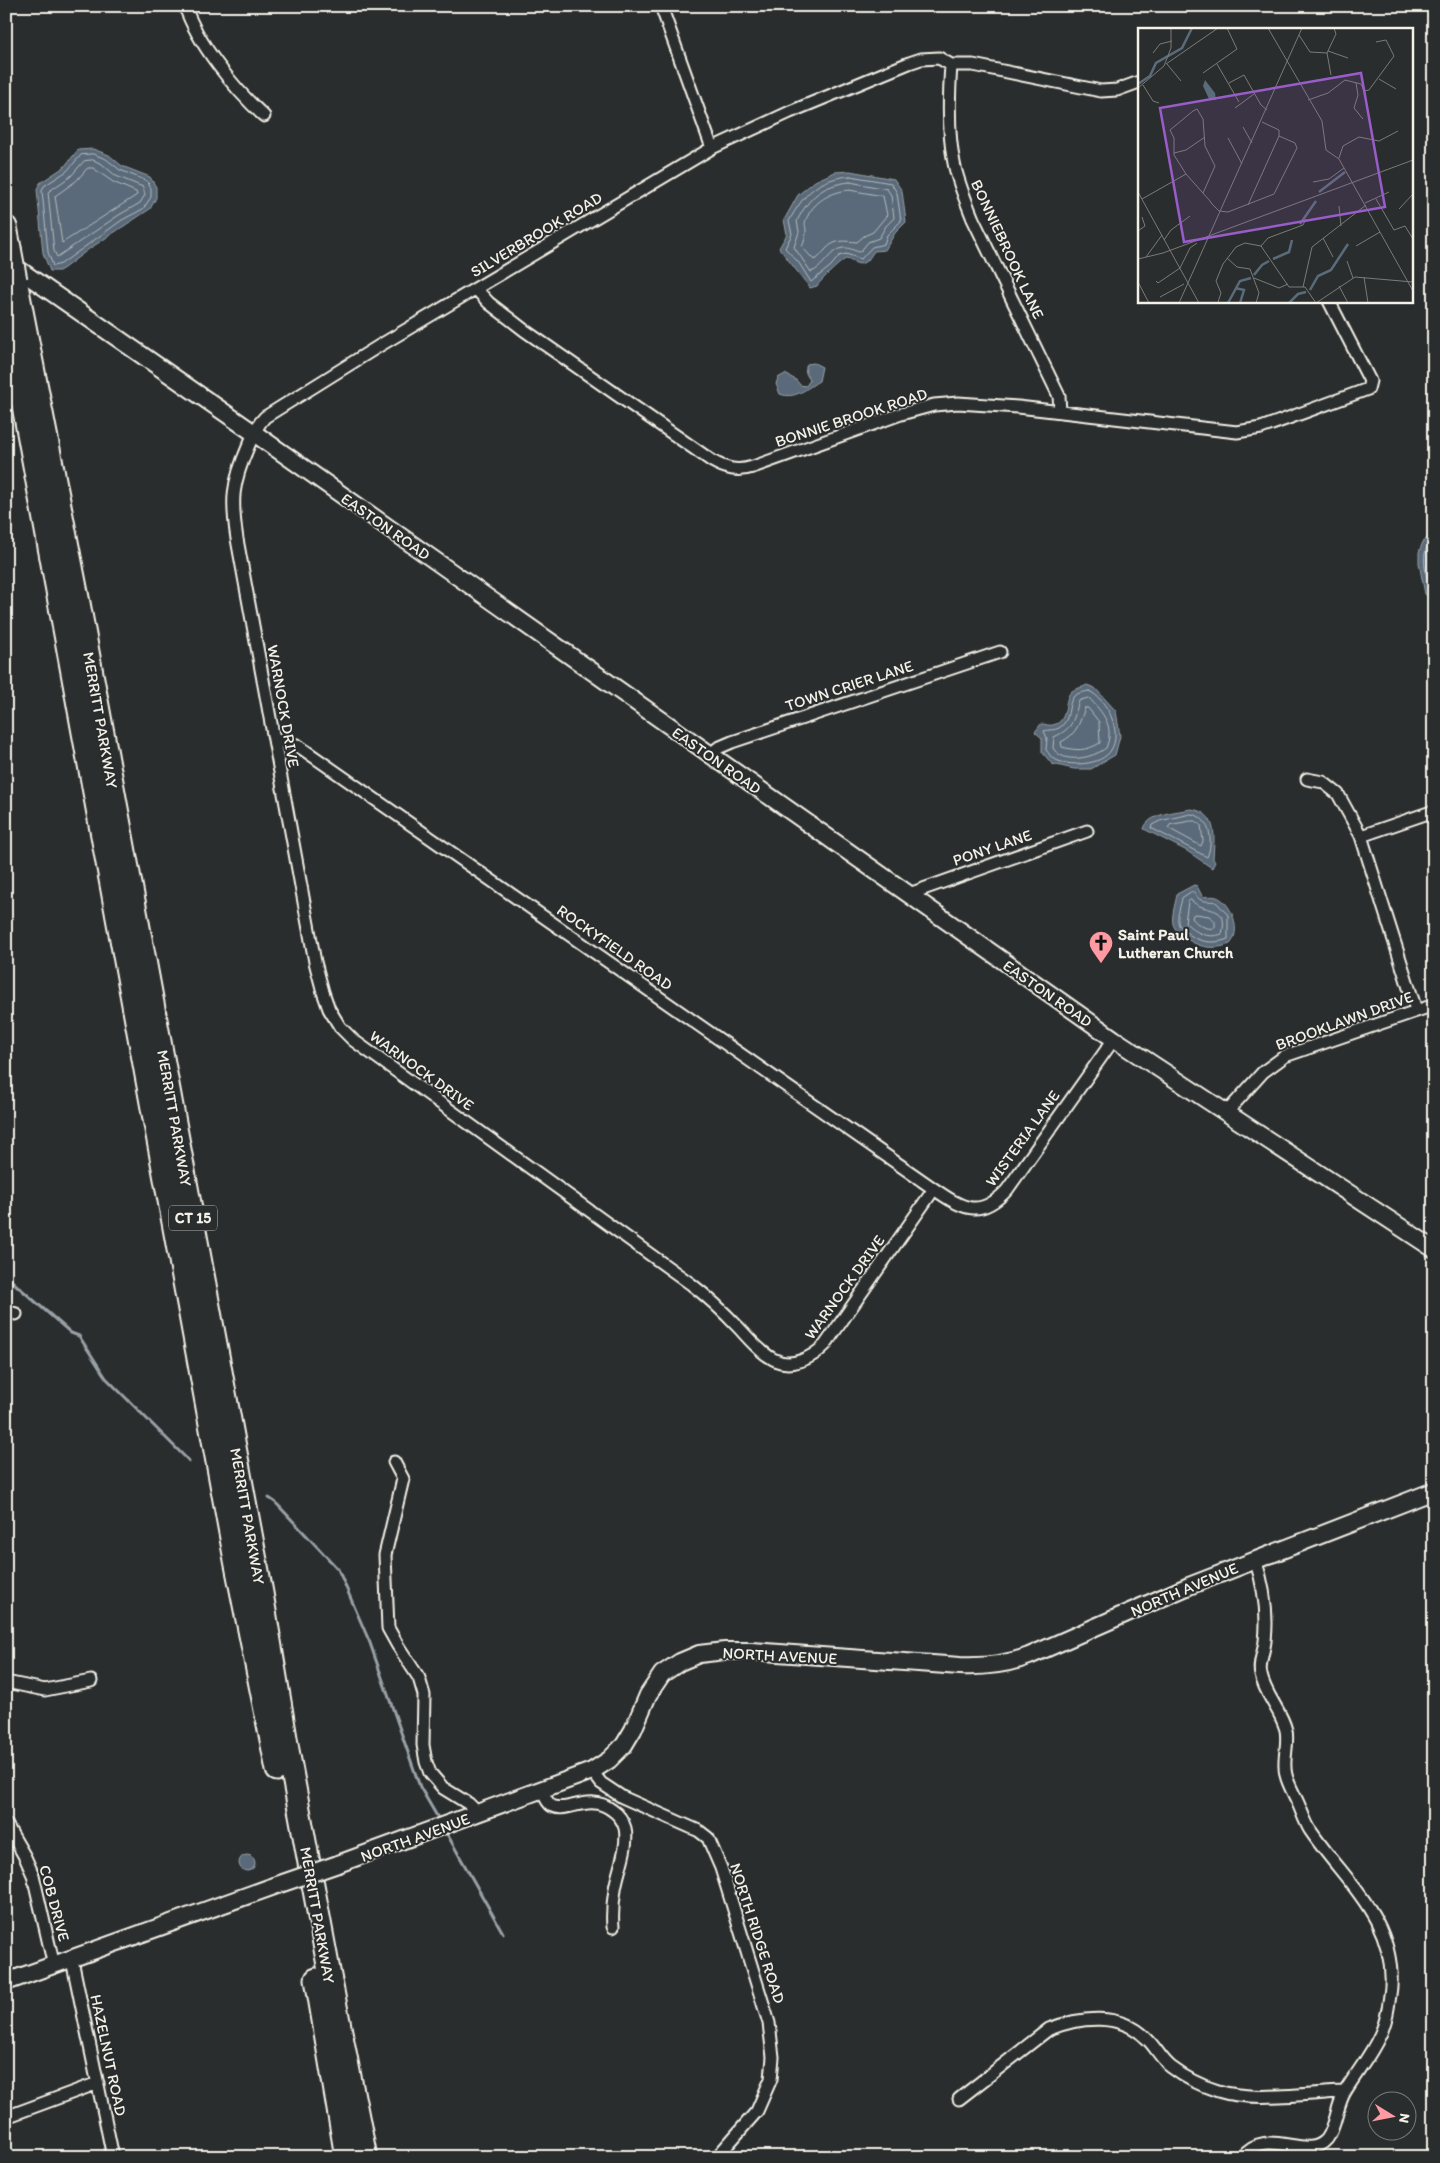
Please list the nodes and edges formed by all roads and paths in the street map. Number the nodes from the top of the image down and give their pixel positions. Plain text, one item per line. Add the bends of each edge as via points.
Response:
1 (185, 6) edge
2 (661, 6) edge
3 (951, 65) junction
4 (1138, 82) edge
5 (264, 116) dead end
6 (712, 148) junction
7 (7, 245) edge
8 (476, 289) junction
9 (1330, 302) edge
10 (6, 313) edge
11 (1060, 411) junction
12 (254, 432) junction
13 (997, 653) dead end
14 (274, 739) junction
15 (710, 755) junction
16 (1307, 779) dead end
17 (1434, 811) edge
18 (1087, 831) dead end
19 (1361, 836) junction
20 (908, 894) junction
21 (1434, 1005) edge
22 (1416, 1010) junction
23 (1114, 1039) junction
24 (1227, 1112) junction
25 (934, 1189) junction
26 (1434, 1249) edge
27 (394, 1462) dead end
28 (1434, 1491) edge
29 (1255, 1559) junction
30 (91, 1681) dead end
31 (6, 1682) edge
32 (592, 1771) junction
33 (542, 1790) junction
34 (479, 1814) junction
35 (6, 1824) edge
36 (613, 1927) dead end
37 (72, 1960) junction
38 (54, 1966) junction
39 (6, 1982) edge
40 (98, 2083) junction
41 (1344, 2092) junction
42 (959, 2098) dead end
43 (6, 2117) edge
44 (113, 2157) edge
45 (346, 2157) edge
46 (366, 2157) edge
47 (717, 2157) edge
48 (1242, 2157) edge

1 - 5 street via 202,41 239,90
2 - 6 street
3 - 4 street via 1000,69 1101,91 1117,90
3 - 6 street via 932,57 909,63
3 - 11 street, BONNIEBROOK LANE via 954,162 961,190 1059,396
6 - 8 street, SILVERBROOK ROAD
7 - 12 main road, EASTON ROAD
7 - 46 highway, MERRITT PARKWAY / CT 15, bridge via 81,612 328,1967
8 - 11 street, BONNIE BROOK ROAD via 524,330 712,461 730,469 746,470 901,414 934,406 991,404
8 - 12 street, SILVERBROOK ROAD via 291,400 265,417
9 - 11 street, BONNIE BROOK ROAD via 1370,382 1368,389 1352,396 1261,428 1237,432
10 - 45 highway, MERRITT PARKWAY / CT 15 via 235,1560 284,1801
12 - 14 street, WARNOCK DRIVE via 236,476 233,509
12 - 15 main road, EASTON ROAD
13 - 15 street, TOWN CRIER LANE via 732,742
14 - 25 street, ROCKYFIELD ROAD via 297,745
14 - 25 street, WARNOCK DRIVE via 315,962 325,1000 340,1026 388,1066 691,1284 774,1360 786,1363 803,1360 825,1345
15 - 20 main road, EASTON ROAD
16 - 19 street via 1323,782 1338,794
17 - 19 street
18 - 20 street, PONY LANE
19 - 22 street
20 - 23 main road, EASTON ROAD
21 - 22 street, BROOKLAWN DRIVE
22 - 24 street, BROOKLAWN DRIVE via 1285,1056 1273,1063
23 - 24 main road, EASTON ROAD
23 - 25 street, WISTERIA LANE via 1013,1182 996,1201 982,1208 971,1208
24 - 26 main road, EASTON ROAD
27 - 34 street via 404,1479 384,1555 388,1628 419,1678 424,1694 423,1745 430,1773 443,1788
28 - 29 main road, NORTH AVENUE
29 - 32 main road, NORTH AVENUE via 1029,1656 997,1665 951,1666 751,1651 699,1654 662,1674 648,1695 629,1739
29 - 41 street via 1266,1615 1260,1674 1286,1732 1286,1776 1309,1828 1380,1924 1391,1965 1390,1998 1380,2034
30 - 31 street via 45,1690
32 - 33 main road, NORTH AVENUE
32 - 47 street, NORTH RIDGE ROAD via 601,1783 622,1797 699,1831 708,1838 721,1868 769,2023 773,2057 771,2079 757,2110
33 - 34 main road, NORTH AVENUE
33 - 36 street via 553,1806 582,1802 596,1803 612,1810 625,1827 626,1838 615,1889
34 - 37 main road, NORTH AVENUE, bridge
35 - 38 street, COB DRIVE via 30,1869
37 - 38 main road, NORTH AVENUE
37 - 40 street, HAZELNUT ROAD
38 - 39 main road, NORTH AVENUE
40 - 43 street
40 - 44 street, HAZELNUT ROAD
41 - 42 street via 1244,2096 1218,2091 1170,2066 1144,2035 1129,2026 1088,2019 1065,2022 1049,2029
41 - 48 street via 1323,2144 1307,2150 1261,2144 1248,2148

